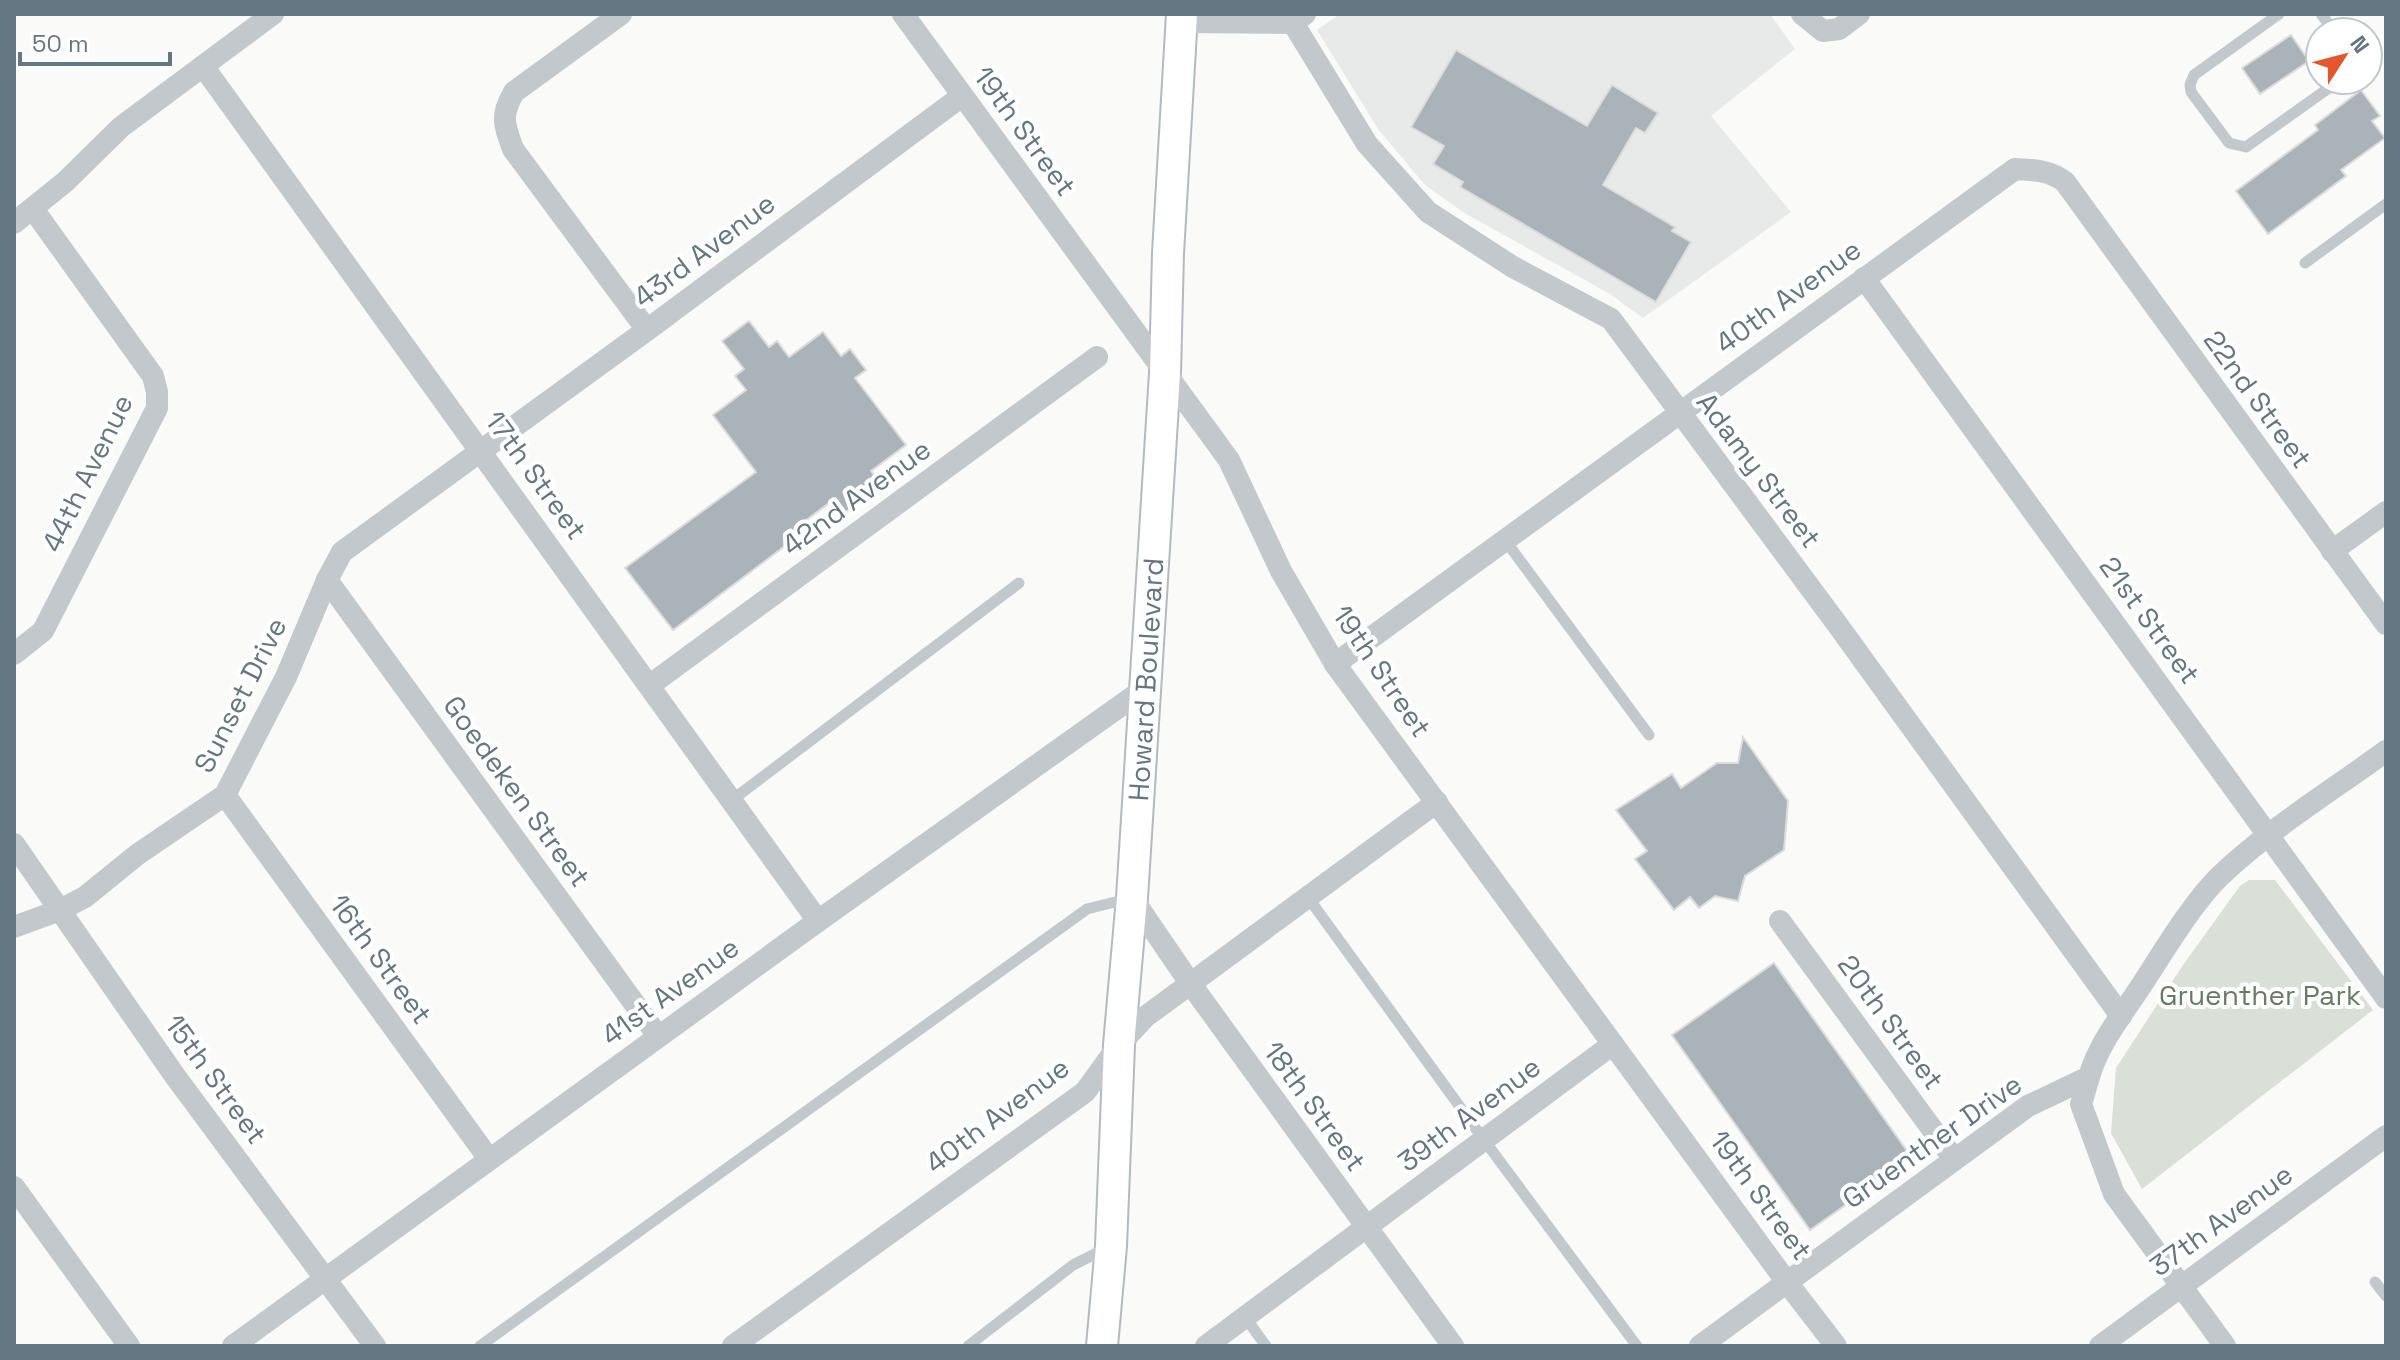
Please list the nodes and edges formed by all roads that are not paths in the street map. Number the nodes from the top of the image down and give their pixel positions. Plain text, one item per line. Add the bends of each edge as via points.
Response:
1 (273, 14) edge
2 (621, 14) edge
3 (903, 14) edge
4 (1802, 14) edge
5 (1859, 14) edge
6 (2279, 14) edge
7 (1181, 18) edge
8 (1299, 18) edge
9 (203, 66) junction
10 (962, 96) junction
11 (2318, 96) edge
12 (2386, 204) edge
13 (2083, 208) joint
14 (33, 209) junction
15 (14, 223) edge
16 (2305, 263) dead end
17 (1864, 278) junction
18 (647, 330) junction
19 (1097, 357) dead end
20 (1165, 373) junction
21 (1680, 412) junction
22 (481, 451) junction
23 (2386, 512) edge
24 (1505, 540) junction
25 (2332, 551) junction
26 (327, 580) junction
27 (1019, 583) dead end
28 (2386, 624) edge
29 (14, 654) edge
30 (1335, 664) junction
31 (650, 685) junction
32 (1144, 689) junction
33 (1649, 735) dead end
34 (2386, 751) edge
35 (225, 795) junction
36 (732, 800) junction
37 (1437, 802) junction
38 (2269, 835) junction
39 (14, 844) edge
40 (1307, 896) junction
41 (1132, 898) junction
42 (60, 910) junction
43 (818, 921) junction
44 (1780, 921) dead end
45 (14, 927) edge
46 (1190, 983) junction
47 (2386, 998) edge
48 (2121, 1016) junction
49 (658, 1036) junction
50 (1613, 1044) junction
51 (1119, 1045) junction
52 (2089, 1077) junction
53 (1484, 1140) junction
54 (2383, 1144) edge
55 (489, 1159) junction
56 (1954, 1159) junction
57 (14, 1187) edge
58 (1366, 1228) junction
59 (1111, 1246) junction
60 (325, 1278) junction
61 (1786, 1281) junction
62 (2375, 1282) dead end
63 (2181, 1286) junction
64 (2386, 1296) edge
65 (1245, 1317) junction
66 (129, 1346) edge
67 (233, 1346) edge
68 (375, 1346) edge
69 (480, 1346) edge
70 (733, 1346) edge
71 (968, 1346) edge
72 (1102, 1346) edge
73 (1206, 1346) edge
74 (1266, 1346) edge
75 (1453, 1346) edge
76 (1637, 1346) edge
77 (1700, 1346) edge
78 (1836, 1346) edge
79 (2100, 1346) edge
80 (2225, 1346) edge

1 - 9 street
2 - 18 street via 514,92 505,107 504,124 513,149
3 - 10 street, 19th Street
4 - 5 street via 1823,31 1839,29
6 - 11 lane via 2194,75 2191,92 2229,143 2246,147
7 - 8 street
7 - 20 main road, Howard Boulevard
8 - 21 street, Adamy Street via 1367,144 1428,212 1513,267 1611,319
9 - 14 street via 121,127
9 - 22 street, 17th Street
10 - 18 street, 43rd Avenue
10 - 20 street, 19th Street
12 - 16 lane
13 - 17 street, 40th Avenue via 2056,175 2015,169
13 - 25 street, 22nd Street
14 - 15 street
14 - 29 street, 44th Avenue via 153,376 157,408 43,631
17 - 21 street, 40th Avenue
17 - 38 street, 21st Street
18 - 22 street, 43rd Avenue
19 - 31 street, 42nd Avenue
20 - 30 street, 19th Street via 1229,460 1281,571
20 - 32 main road, Howard Boulevard
21 - 24 street, 40th Avenue
21 - 48 street, Adamy Street
22 - 26 street, Sunset Drive via 355,541 342,552
22 - 31 street, 17th Street
23 - 25 street
24 - 30 street, 40th Avenue
24 - 33 lane
25 - 28 street, 22nd Street
26 - 35 street, Sunset Drive via 286,677
26 - 49 street, Goedeken Street
27 - 36 lane
30 - 37 street, 19th Street
31 - 36 street, 17th Street
32 - 41 main road, Howard Boulevard
32 - 43 street, 41st Avenue
34 - 38 street
35 - 42 street, Sunset Drive
35 - 55 street, 16th Street
36 - 43 street, 17th Street
37 - 40 street, 40th Avenue
37 - 50 street, 19th Street
38 - 47 street, 21st Street
38 - 48 street via 2218,879
39 - 42 street, 15th Street
40 - 46 street, 40th Avenue
40 - 53 lane
41 - 46 street, 18th Street
41 - 51 main road, Howard Boulevard
41 - 69 lane via 1087,909
42 - 45 street, Sunset Drive
42 - 60 street, 15th Street
43 - 49 street, 41st Avenue
44 - 56 street, 20th Street
46 - 51 street, 40th Avenue
46 - 58 street, 18th Street
48 - 52 street via 2095,1056
49 - 55 street, 41st Avenue
50 - 53 street, 39th Avenue
50 - 61 street, 19th Street
51 - 59 main road, Howard Boulevard
51 - 70 street, 40th Avenue via 1085,1092
52 - 56 street, Gruenther Drive via 2028,1106
52 - 63 street via 2081,1104 2114,1194
53 - 58 street, 39th Avenue
53 - 76 lane
54 - 63 street, 37th Avenue
55 - 60 street, 41st Avenue
56 - 61 street, Gruenther Drive
57 - 66 street
58 - 65 street, 39th Avenue
58 - 75 street, 18th Street
59 - 71 lane via 1073,1265
59 - 72 main road, Howard Boulevard
60 - 67 street, 41st Avenue
60 - 68 street, 15th Street
61 - 77 street, Gruenther Drive
61 - 78 street, 19th Street
62 - 64 lane
63 - 79 street, 37th Avenue
63 - 80 street
65 - 73 street, 39th Avenue
65 - 74 lane

